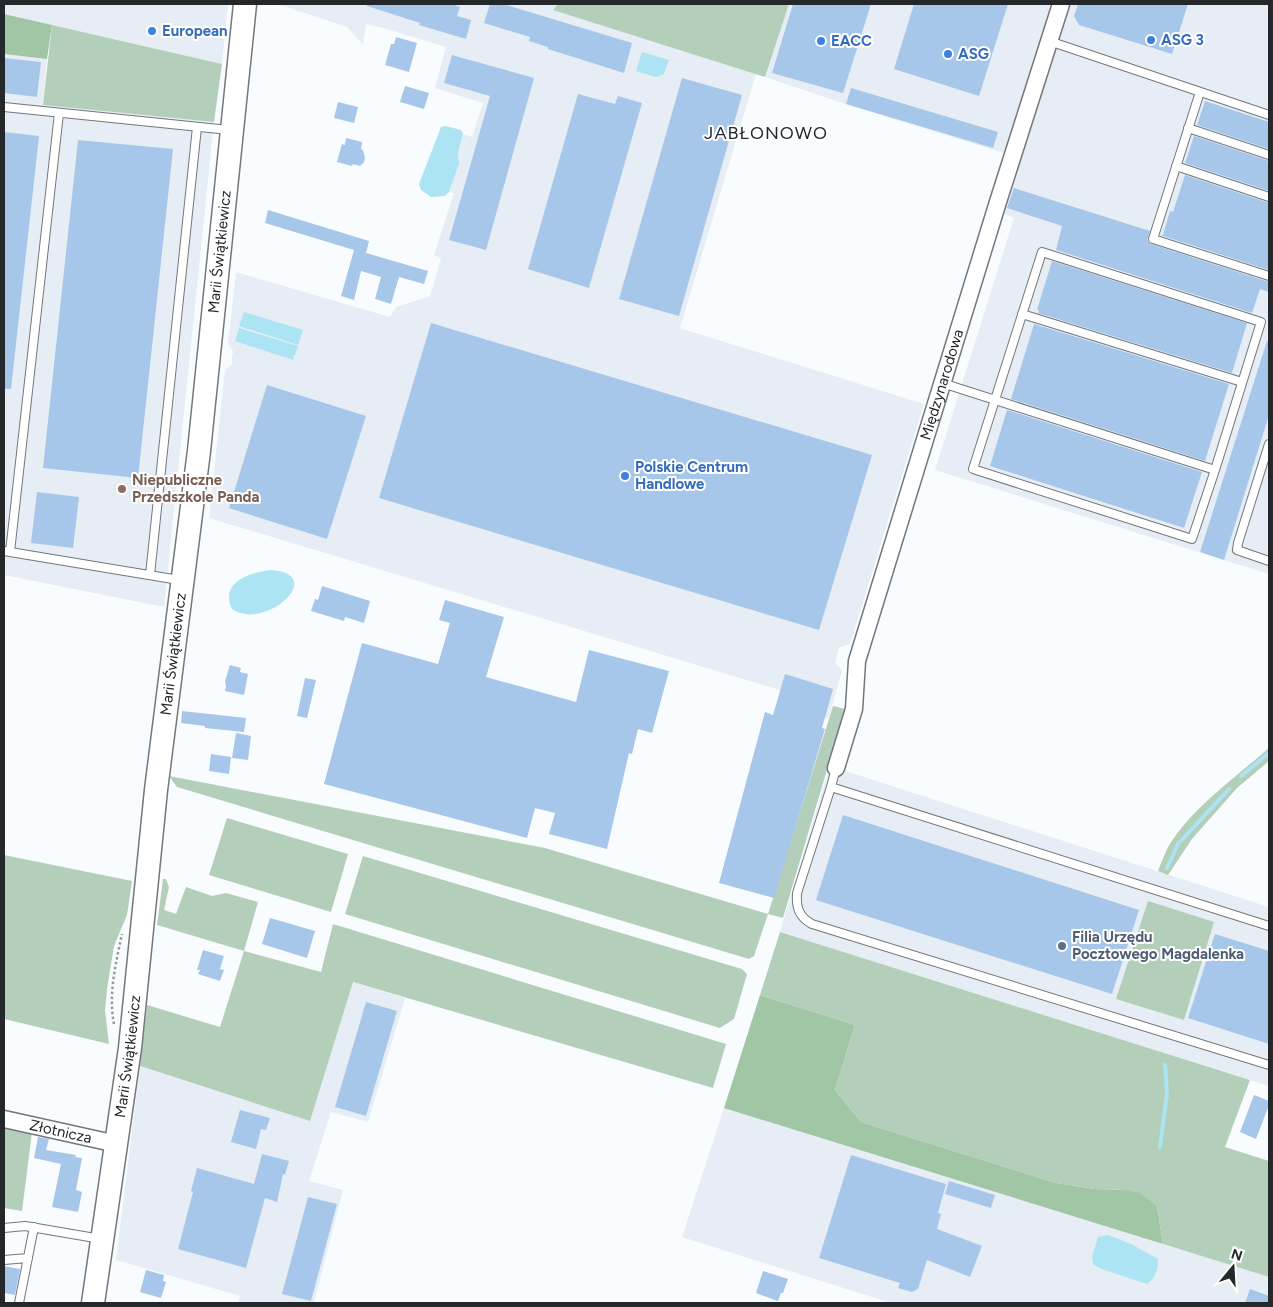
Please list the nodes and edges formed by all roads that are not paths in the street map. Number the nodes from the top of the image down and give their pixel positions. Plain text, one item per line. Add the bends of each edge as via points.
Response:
1 (245, 4) edge
2 (1061, 4) edge
3 (1049, 41) junction
4 (1200, 92) junction
5 (4, 107) edge
6 (59, 113) junction
7 (1269, 115) edge
8 (197, 127) junction
9 (1188, 128) junction
10 (232, 130) junction
11 (1269, 155) edge
12 (1176, 166) junction
13 (1269, 197) edge
14 (1269, 276) edge
15 (1022, 314) junction
16 (1242, 382) junction
17 (942, 384) junction
18 (995, 400) junction
19 (1269, 444) edge
20 (1215, 470) junction
21 (7, 552) edge
22 (1269, 561) edge
23 (150, 575) junction
24 (182, 580) junction
25 (836, 768) joint
26 (831, 787) junction
27 (1269, 926) edge
28 (1269, 1065) edge
29 (4, 1119) edge
30 (117, 1144) junction
31 (34, 1227) junction
32 (4, 1228) edge
33 (103, 1239) junction
34 (28, 1258) junction
35 (4, 1260) edge
36 (19, 1303) edge
37 (94, 1303) edge

1 - 10 street, Marii Świątkiewicz
2 - 3 street, Międzynarodowa
3 - 4 lane
3 - 17 street, Międzynarodowa
4 - 7 lane
4 - 9 lane
5 - 6 lane
6 - 8 lane
6 - 21 lane
8 - 10 lane
8 - 23 lane
9 - 11 lane
9 - 12 lane
10 - 24 street, Marii Świątkiewicz via 201,433
12 - 13 lane
12 - 14 lane via 1153,239
15 - 16 lane
15 - 16 lane via 1042,252 1261,322
15 - 18 lane
16 - 20 lane
17 - 18 lane
17 - 25 street, Międzynarodowa via 857,661 854,709
18 - 20 lane
18 - 20 lane via 973,469 1192,539
19 - 22 lane via 1237,550
21 - 23 lane
23 - 24 lane
24 - 30 street, Marii Świątkiewicz
25 - 26 lane
26 - 27 lane
26 - 28 lane via 797,893 797,909 805,920
29 - 30 street, Złotnicza
30 - 33 street, Marii Świątkiewicz
31 - 32 lane
31 - 33 lane
31 - 34 lane
33 - 37 street, Marii Świątkiewicz
34 - 35 lane
34 - 36 lane

